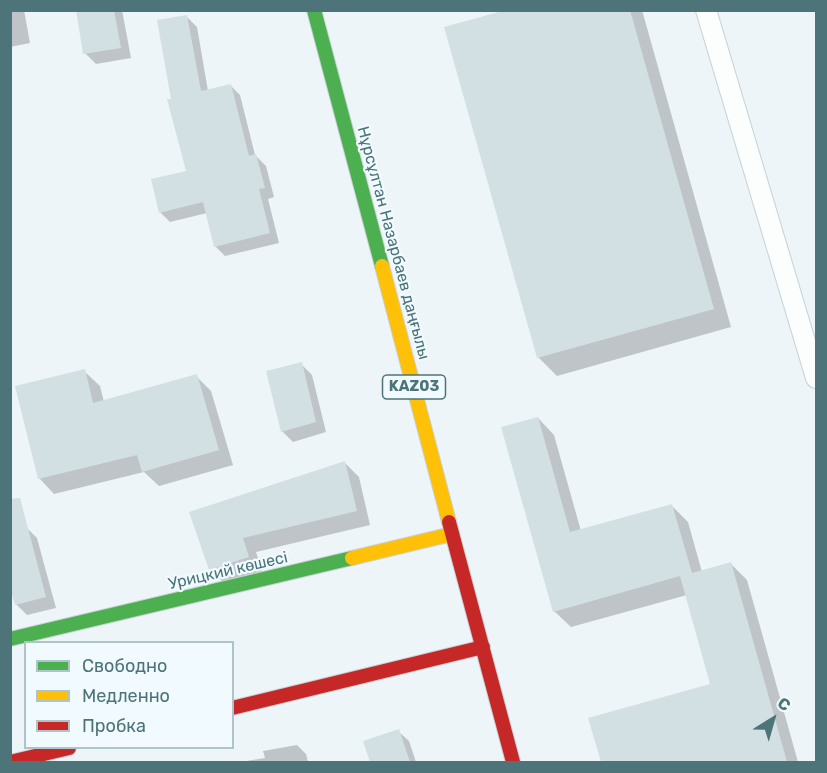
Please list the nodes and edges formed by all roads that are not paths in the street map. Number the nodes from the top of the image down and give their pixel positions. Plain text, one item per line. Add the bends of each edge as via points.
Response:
1 (314, 10) edge
2 (706, 10) edge
3 (816, 378) edge
4 (452, 534) junction
5 (10, 639) edge
6 (483, 646) junction
7 (234, 708) edge
8 (61, 749) edge
9 (10, 762) edge
10 (513, 762) edge

1 - 4 main road, Нұрсұлтан Назарбаев даңғылы / KАZ03
2 - 3 lane
4 - 5 main road, Урицкий көшесі
4 - 6 main road, Нұрсұлтан Назарбаев даңғылы / KАZ03
6 - 7 main road
6 - 10 main road, Нұрсұлтан Назарбаев даңғылы / KАZ03
8 - 9 main road

